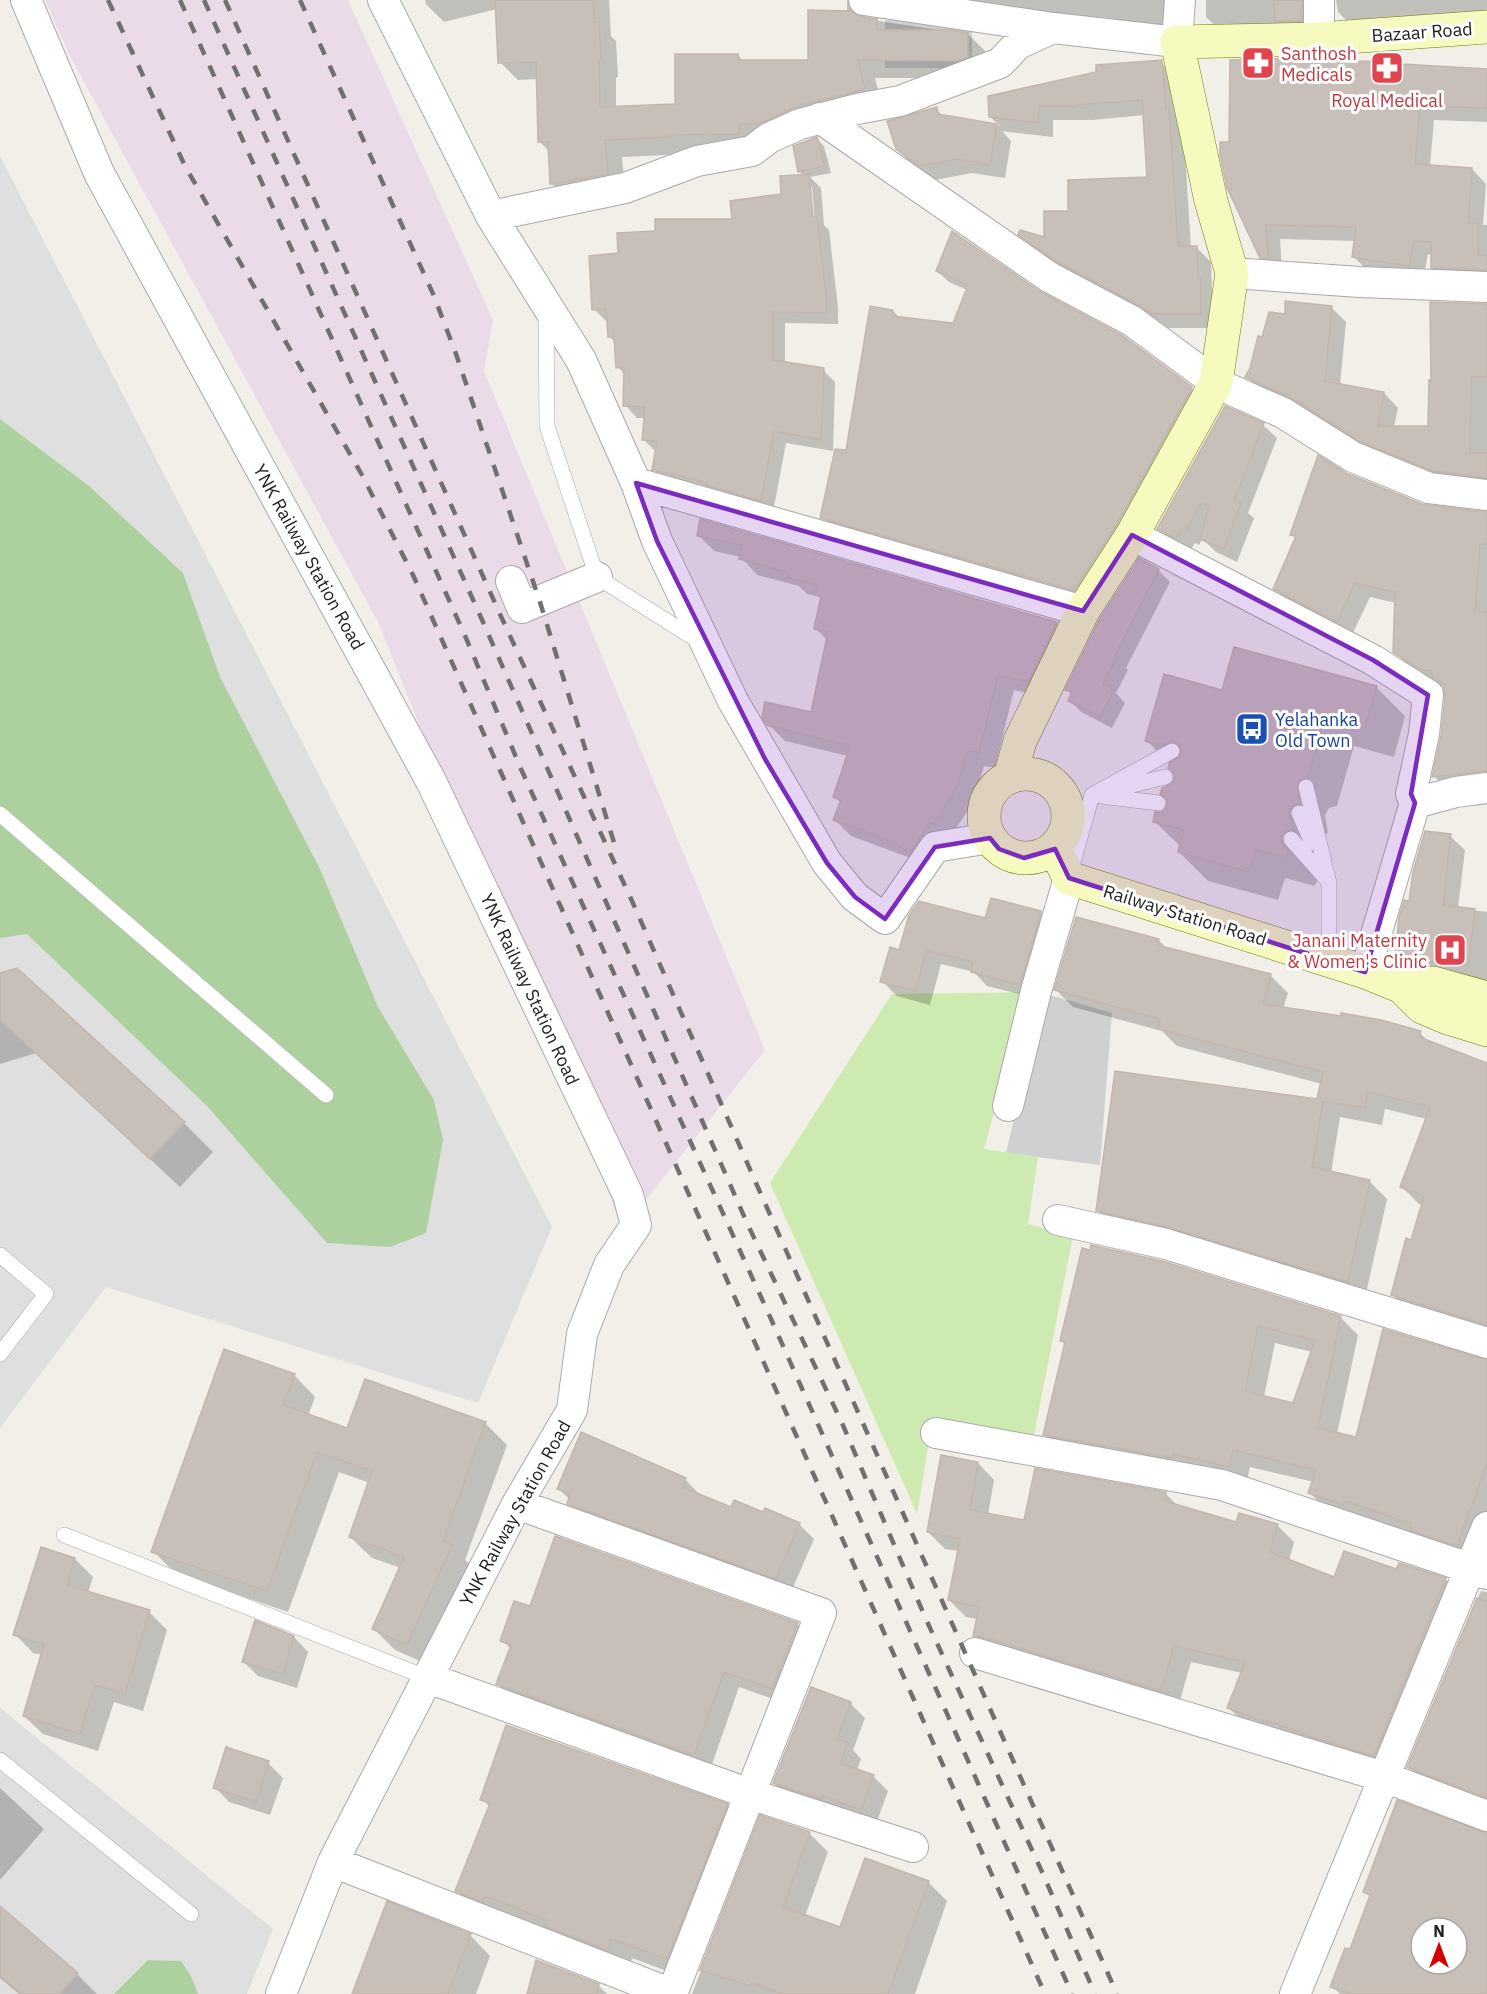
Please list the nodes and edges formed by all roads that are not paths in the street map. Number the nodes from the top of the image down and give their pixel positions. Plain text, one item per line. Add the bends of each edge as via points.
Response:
1 (26, 0) edge
2 (383, 0) edge
3 (864, 0) edge
4 (1180, 0) edge
5 (1319, 0) edge
6 (1487, 27) edge
7 (1053, 28) junction
8 (1319, 39) junction
9 (1177, 42) junction
10 (820, 118) junction
11 (491, 216) junction
12 (1232, 273) junction
13 (1487, 287) edge
14 (546, 302) junction
15 (1216, 382) junction
16 (636, 483) junction
17 (1487, 495) edge
18 (1132, 535) junction
19 (597, 577) junction
20 (511, 581) dead end
21 (1083, 611) junction
22 (708, 647) junction
23 (1172, 751) dead end
24 (1010, 777) junction
25 (1165, 777) dead end
26 (1306, 787) dead end
27 (1487, 788) edge
28 (1092, 795) junction
29 (1158, 803) dead end
30 (1415, 803) junction
31 (1299, 813) dead end
32 (2, 818) edge
33 (990, 838) junction
34 (1291, 839) dead end
35 (1054, 847) junction
36 (1069, 878) junction
37 (1329, 882) junction
38 (1329, 960) junction
39 (1365, 972) junction
40 (1402, 987) junction
41 (1487, 998) edge
42 (1487, 1030) edge
43 (326, 1095) dead end
44 (1008, 1106) dead end
45 (1058, 1220) dead end
46 (0, 1255) edge
47 (1487, 1343) edge
48 (0, 1354) edge
49 (936, 1433) dead end
50 (517, 1504) junction
51 (1487, 1527) edge
52 (64, 1535) dead end
53 (1479, 1571) edge
54 (975, 1653) dead end
55 (428, 1678) junction
56 (0, 1760) edge
57 (1384, 1777) junction
58 (750, 1794) junction
59 (1487, 1816) edge
60 (913, 1847) dead end
61 (333, 1862) junction
62 (191, 1914) dead end
63 (1301, 1992) edge
64 (280, 1994) edge
65 (672, 1994) edge

1 - 50 street, YNK Railway Station Road via 99,173 431,781 628,1195 636,1225 609,1265 582,1334 572,1410
2 - 11 street
3 - 7 street
4 - 9 street
5 - 8 street
6 - 8 street, Bazaar Road
7 - 9 street
7 - 10 street via 1018,44 1000,63 900,101
8 - 9 street, Bazaar Road
9 - 12 street via 1211,201
10 - 11 street via 769,138 752,151 697,161 625,188
10 - 15 street via 1049,277 1132,321
11 - 14 street
12 - 13 street
12 - 15 street
14 - 16 street via 581,360
14 - 19 lane via 547,426
15 - 17 street via 1283,413 1353,457 1429,488
15 - 18 street
16 - 21 street
16 - 22 street via 657,541
18 - 21 street
18 - 30 street via 1373,660 1428,695 1411,794
19 - 20 street via 522,608
19 - 22 lane
21 - 24 street via 1020,741
22 - 33 street via 733,701 827,863 855,897 885,919 935,847
23 - 28 lane
24 - 33 street via 988,796 984,825
24 - 35 street via 1039,776 1062,794 1068,822
25 - 28 lane
26 - 37 lane
27 - 30 street
28 - 29 lane
28 - 36 lane
30 - 39 street
31 - 37 lane
32 - 43 lane
33 - 35 street via 999,849 1024,858
34 - 37 lane
35 - 36 street
36 - 38 street, Railway Station Road
36 - 44 street
37 - 38 lane
38 - 39 street, Railway Station Road
39 - 40 street, Railway Station Road
40 - 41 street, Railway Station Road via 1432,983
40 - 42 street, Railway Station Road via 1422,1007
45 - 47 street via 1166,1244
46 - 48 lane via 46,1294
49 - 53 street via 1222,1485
50 - 55 street, YNK Railway Station Road
50 - 58 street via 821,1613
51 - 53 street
52 - 55 lane
53 - 57 street
54 - 57 street
55 - 58 street
55 - 61 street, YNK Railway Station Road
56 - 62 lane
57 - 59 street
57 - 63 street
58 - 60 street
58 - 65 street
61 - 64 street, YNK Railway Station Road
61 - 65 street

